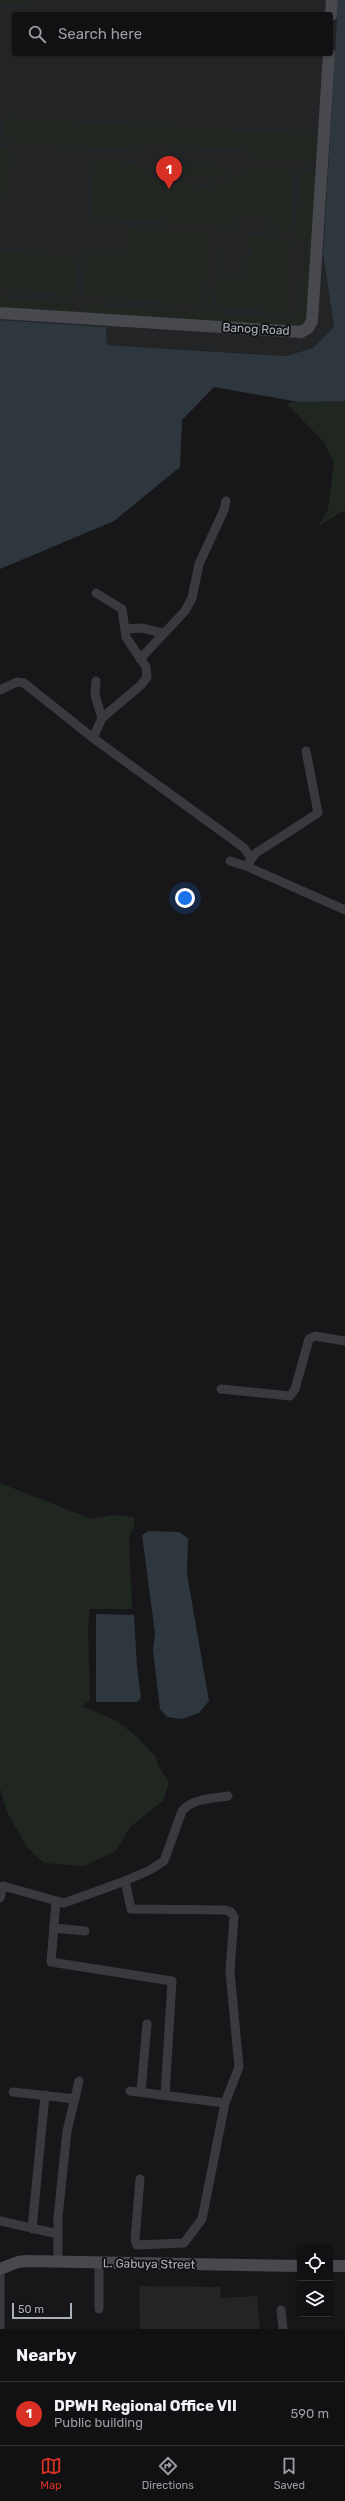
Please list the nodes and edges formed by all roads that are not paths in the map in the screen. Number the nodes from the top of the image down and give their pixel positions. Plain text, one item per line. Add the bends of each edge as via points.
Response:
1 (332, 0) edge
2 (331, 12) edge
3 (329, 56) edge
4 (0, 313) edge
5 (226, 500) dead end
6 (96, 593) dead end
7 (126, 629) junction
8 (163, 632) junction
9 (140, 659) junction
10 (96, 681) dead end
11 (0, 690) edge
12 (102, 718) junction
13 (93, 738) junction
14 (306, 751) dead end
15 (230, 862) dead end
16 (249, 862) junction
17 (345, 910) edge
18 (345, 1341) edge
19 (221, 1389) dead end
20 (228, 1796) dead end
21 (125, 1881) junction
22 (0, 1898) edge
23 (56, 1901) junction
24 (54, 1928) junction
25 (85, 1930) dead end
26 (147, 2024) dead end
27 (79, 2081) dead end
28 (130, 2091) dead end
29 (13, 2092) dead end
30 (141, 2092) junction
31 (45, 2095) junction
32 (165, 2096) junction
33 (75, 2099) junction
34 (226, 2103) junction
35 (140, 2179) dead end
36 (0, 2221) edge
37 (32, 2229) junction
38 (58, 2234) junction
39 (155, 2246) junction
40 (58, 2262) junction
41 (99, 2263) junction
42 (156, 2264) junction
43 (297, 2266) edge
44 (333, 2266) edge
45 (345, 2266) edge
46 (0, 2269) edge
47 (99, 2308) dead end
48 (281, 2310) dead end
49 (0, 2329) edge
50 (283, 2329) edge

1 - 2 street
3 - 4 street, Banog Road via 312,321 308,328 301,332
5 - 8 street via 224,510 199,564 192,598 182,617
6 - 7 street via 122,609
7 - 8 street via 141,628
7 - 9 street via 126,637
8 - 9 street
9 - 12 street via 146,667 147,677
10 - 12 street via 95,695
11 - 13 street via 17,682 24,683
12 - 13 street
13 - 16 street via 244,848
14 - 16 street via 318,813
15 - 16 street
16 - 17 street
18 - 19 street via 315,1336 309,1339 295,1390 290,1396
20 - 21 street via 196,1801 188,1806 182,1811 164,1861
21 - 23 street via 70,1901
21 - 34 street via 131,1909 232,1912 234,1918 230,1971 239,2058 237,2076
22 - 23 street via 3,1886
23 - 24 street
24 - 25 street
24 - 32 street via 51,1962 147,1979 171,1980
26 - 30 street
27 - 33 street
28 - 30 street
29 - 31 street
30 - 32 street
31 - 33 street
31 - 37 street
32 - 34 street
33 - 38 street via 68,2131
34 - 39 street via 202,2219 183,2244
35 - 39 street via 135,2240 137,2245
36 - 37 street
37 - 38 street
38 - 40 street
39 - 42 street
40 - 41 street, L. Gabuya Street
40 - 46 street, L. Gabuya Street via 18,2262
41 - 42 street, L. Gabuya Street
41 - 47 street
42 - 43 street, L. Gabuya Street
44 - 45 street
46 - 49 street
48 - 50 street

